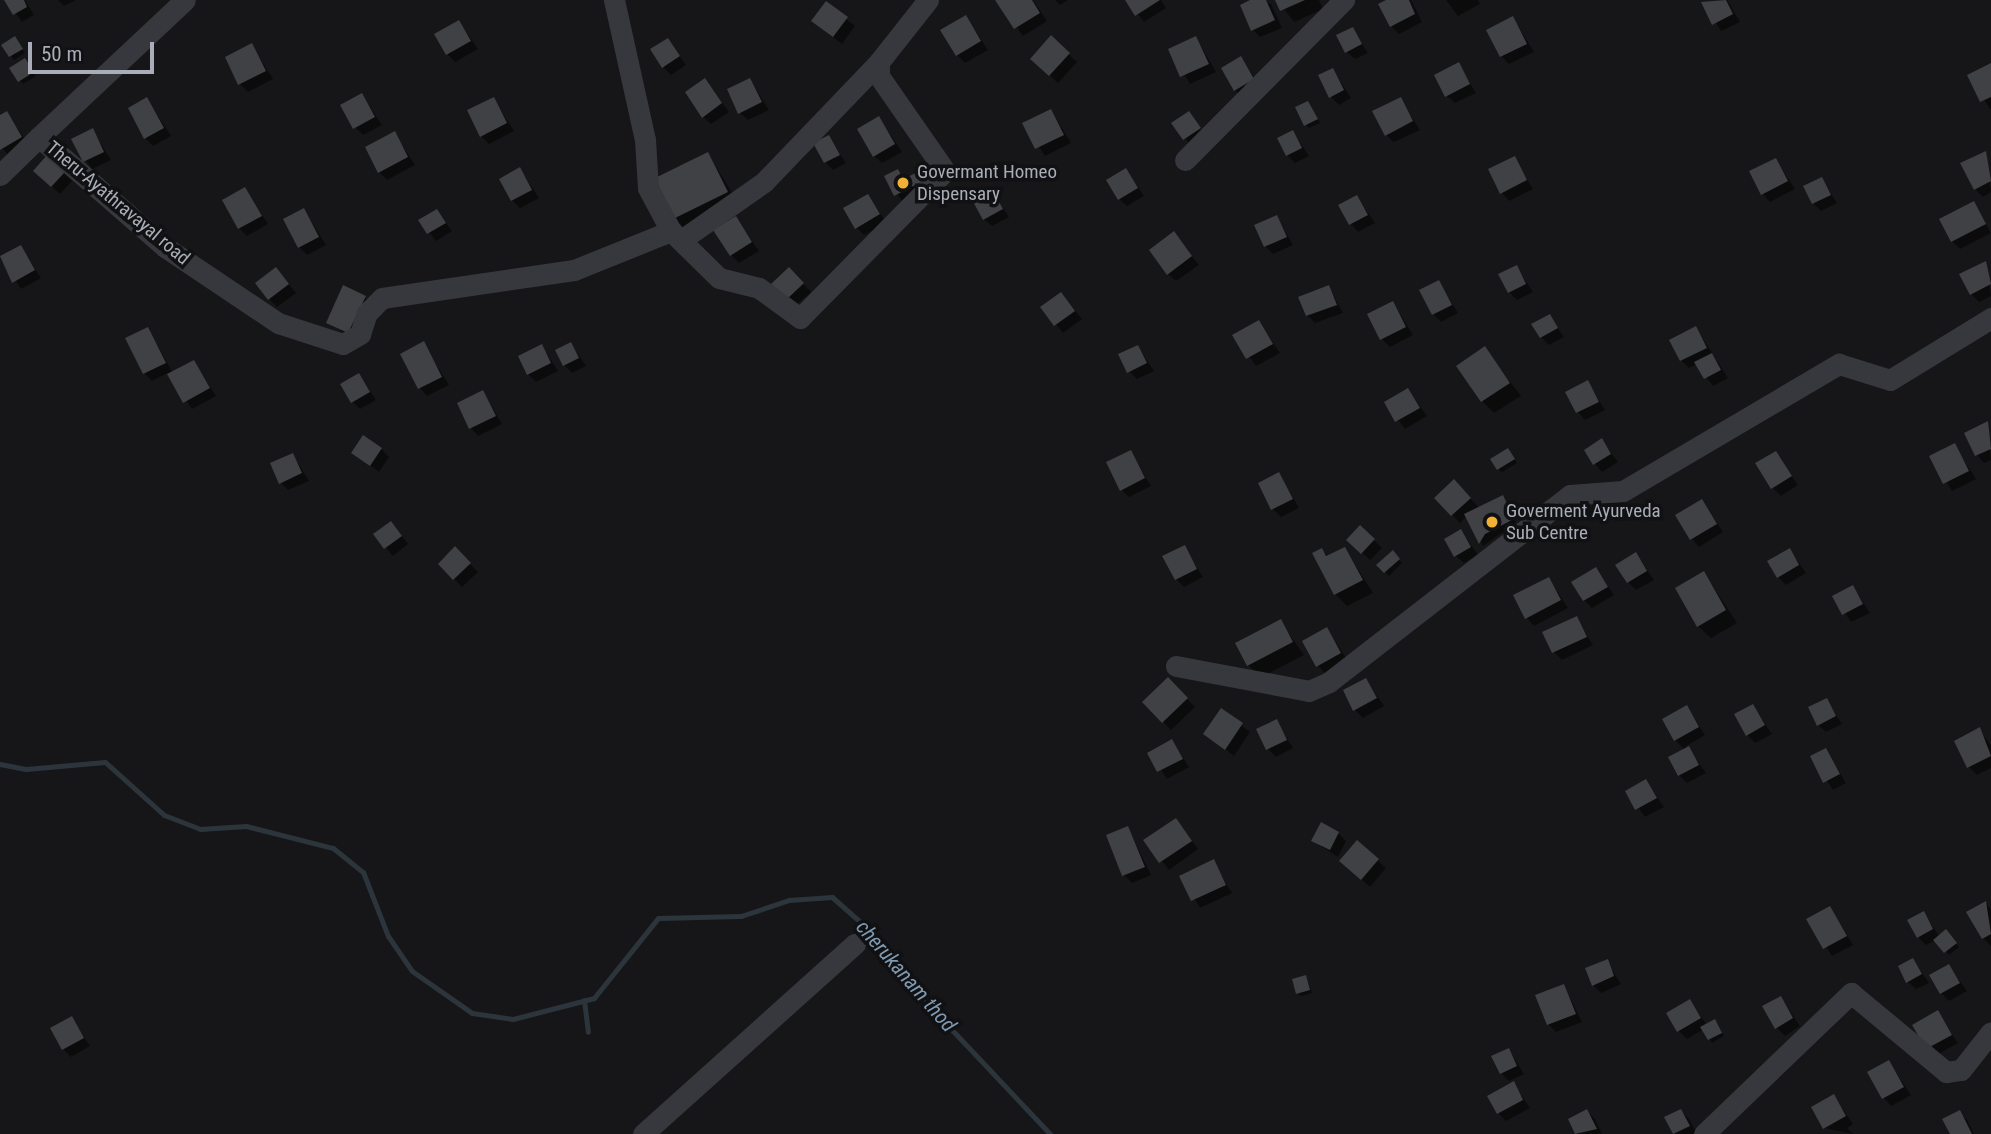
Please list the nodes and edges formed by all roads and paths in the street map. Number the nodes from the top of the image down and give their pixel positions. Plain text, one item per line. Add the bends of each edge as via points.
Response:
1 (186, 0) edge
2 (614, 0) edge
3 (928, 0) edge
4 (1344, 0) edge
5 (879, 62) junction
6 (39, 137) junction
7 (1185, 160) dead end
8 (0, 175) edge
9 (677, 235) junction
10 (1991, 318) edge
11 (1176, 666) dead end
12 (855, 944) dead end
13 (1991, 1032) edge
14 (643, 1134) edge
15 (1704, 1134) edge

1 - 6 street
2 - 9 street via 645,140 648,188
3 - 5 street
4 - 7 street
5 - 9 street, Theru-Ayathravayal road via 764,181
5 - 9 street via 884,87 945,171 800,318 759,288 719,278
6 - 8 street, Theru-Ayathravayal road
6 - 9 street, Theru-Ayathravayal road via 165,247 278,323 343,344 353,342 382,298 574,270
10 - 11 street via 1890,380 1839,364 1623,491 1570,495 1319,686 1284,687
12 - 14 street
13 - 15 street via 1961,1070 1946,1072 1851,993

